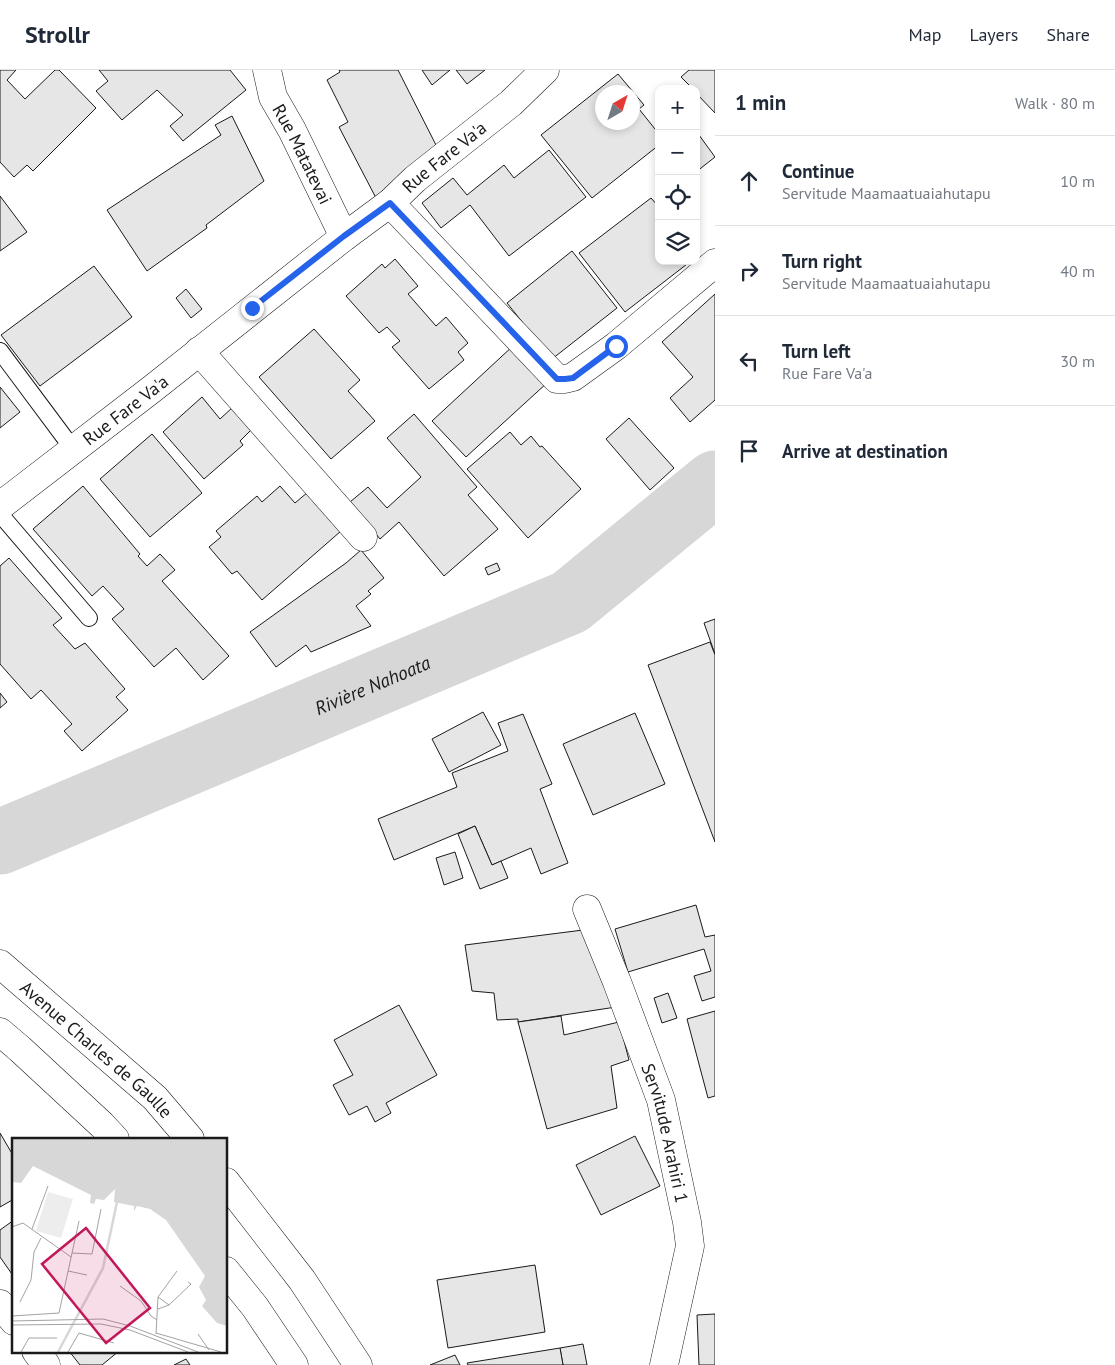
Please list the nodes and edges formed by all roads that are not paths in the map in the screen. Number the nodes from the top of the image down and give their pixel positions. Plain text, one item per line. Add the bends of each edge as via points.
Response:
1 (267, 70) edge
2 (545, 70) edge
3 (390, 203) junction
4 (344, 236) junction
5 (715, 263) edge
6 (0, 351) edge
7 (199, 351) junction
8 (73, 449) junction
9 (0, 506) edge
10 (0, 514) edge
11 (363, 536) dead end
12 (89, 618) dead end
13 (588, 909) dead end
14 (0, 964) edge
15 (0, 1032) edge
16 (114, 1138) edge
17 (189, 1138) edge
18 (228, 1185) edge
19 (228, 1273) edge
20 (37, 1352) edge
21 (46, 1365) edge
22 (294, 1365) edge
23 (358, 1365) edge
24 (664, 1365) edge

1 - 4 street, Rue Matatevai via 273,97
2 - 3 street, Rue Fare Va'a via 511,103 415,179
3 - 4 street, Rue Fare Va'a
3 - 5 street via 557,379 573,378
4 - 7 street, Rue Fare Va'a
6 - 8 lane, Rue Fare Va'a
7 - 8 street, Rue Fare Va'a
7 - 11 street
8 - 9 street, Rue Fare Va'a
10 - 12 lane
13 - 24 street, Servitude Arahiri 1 via 660,1100 687,1222 690,1246
14 - 17 street, Avenue Charles de Gaulle via 155,1098
15 - 16 street
18 - 23 street via 302,1280
19 - 22 street
20 - 21 street

